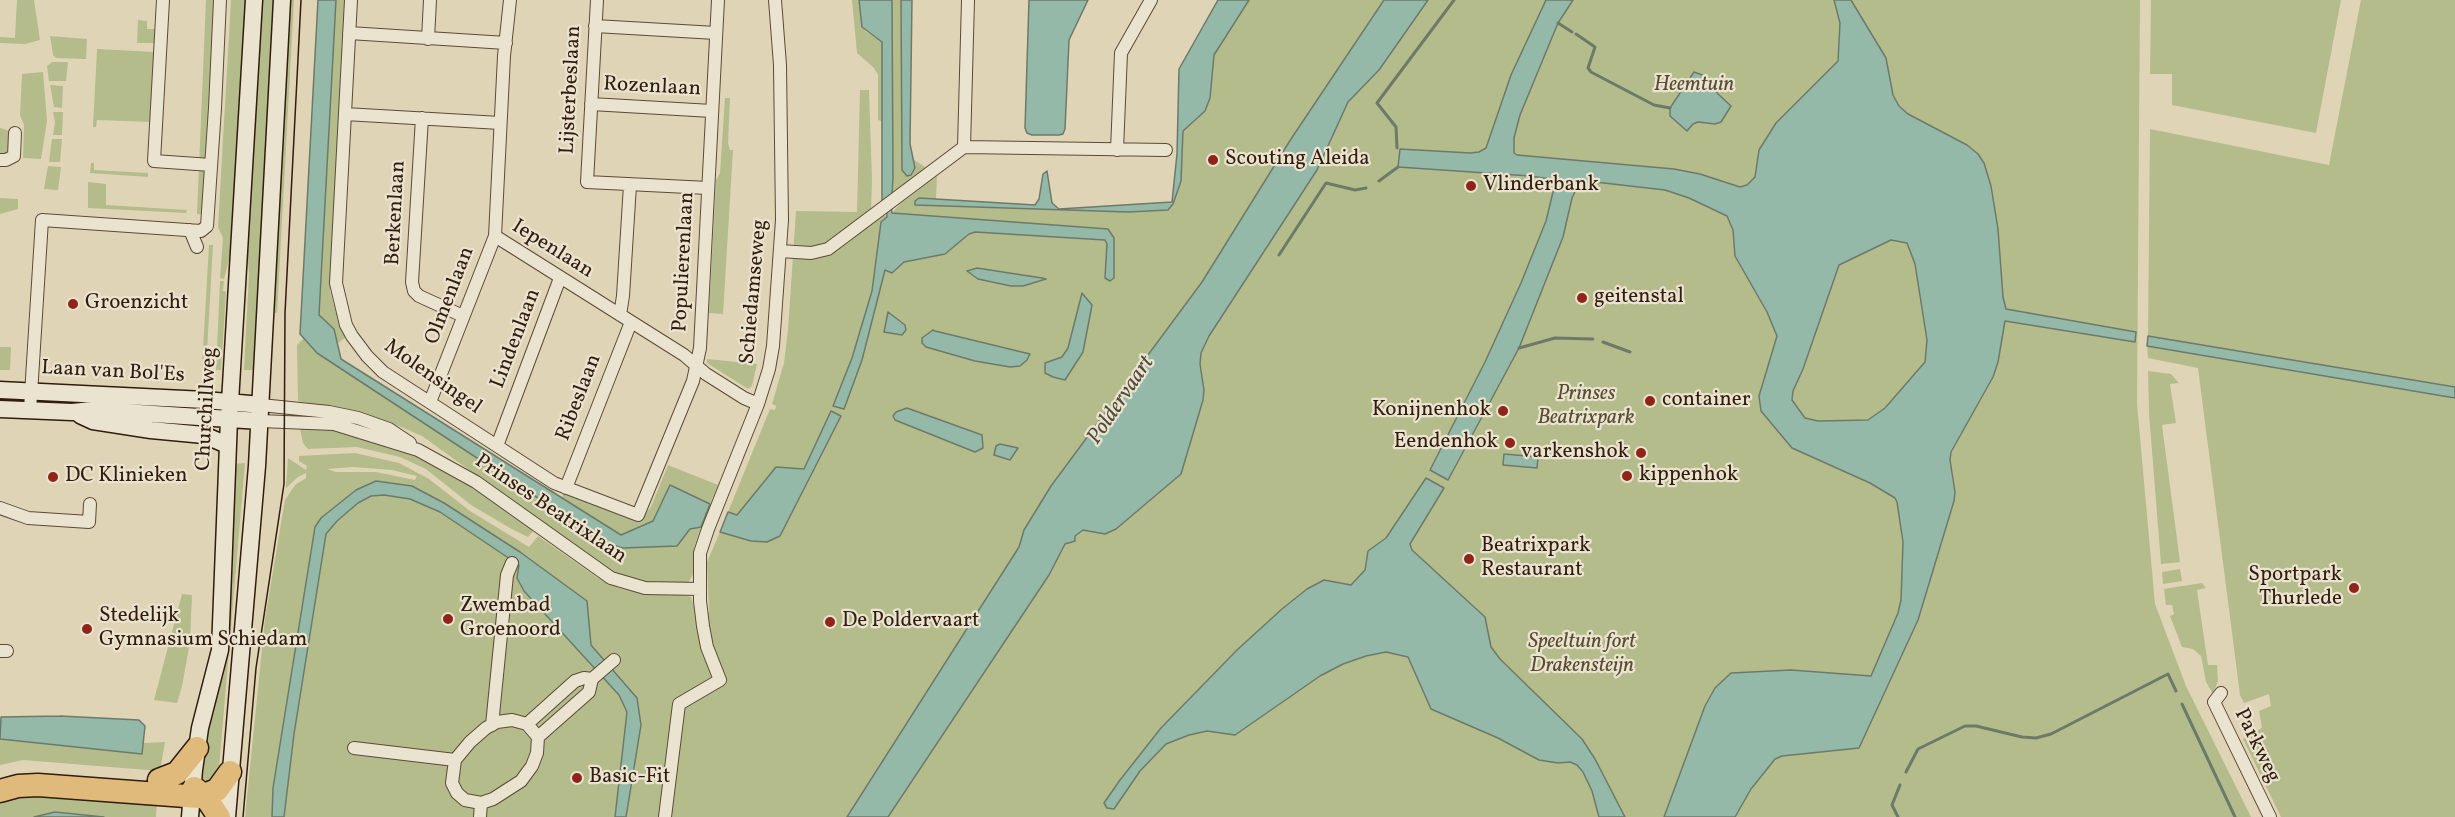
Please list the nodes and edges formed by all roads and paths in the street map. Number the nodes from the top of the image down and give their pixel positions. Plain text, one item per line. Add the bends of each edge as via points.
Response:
1 (163, 0) edge
2 (220, 0) edge
3 (254, 0) edge
4 (282, 0) edge
5 (351, 0) edge
6 (430, 0) edge
7 (510, 0) edge
8 (597, 0) edge
9 (718, 0) edge
10 (775, 0) edge
11 (968, 0) edge
12 (1151, 0) edge
13 (595, 26) junction
14 (349, 33) junction
15 (716, 33) junction
16 (428, 39) junction
17 (506, 43) junction
18 (591, 104) junction
19 (712, 111) junction
20 (345, 114) junction
21 (422, 118) junction
22 (500, 123) junction
23 (15, 133) dead end
24 (964, 147) junction
25 (1117, 150) junction
26 (1166, 150) dead end
27 (0, 160) edge
28 (211, 165) junction
29 (630, 185) junction
30 (708, 188) junction
31 (190, 230) junction
32 (495, 236) junction
33 (197, 246) dead end
34 (780, 251) junction
35 (560, 278) junction
36 (463, 316) junction
37 (625, 319) junction
38 (697, 364) junction
39 (0, 390) edge
40 (31, 392) junction
41 (230, 402) junction
42 (430, 402) junction
43 (758, 404) junction
44 (0, 409) edge
45 (30, 410) junction
46 (72, 412) junction
47 (260, 413) junction
48 (229, 420) junction
49 (228, 445) junction
50 (497, 446) junction
51 (567, 488) junction
52 (90, 504) dead end
53 (0, 508) edge
54 (638, 515) joint
55 (512, 563) dead end
56 (700, 589) junction
57 (614, 660) dead end
58 (594, 678) junction
59 (2221, 693) dead end
60 (528, 724) junction
61 (492, 725) junction
62 (538, 737) junction
63 (197, 748) junction
64 (354, 748) dead end
65 (455, 760) junction
66 (230, 772) junction
67 (0, 777) edge
68 (159, 780) junction
69 (0, 791) edge
70 (195, 799) edge
71 (481, 803) junction
72 (219, 817) edge
73 (226, 817) edge
74 (480, 817) edge
75 (665, 817) edge
76 (2270, 817) edge

1 - 28 street via 154,161
2 - 28 street
3 - 41 main road, Churchillweg
4 - 47 main road
5 - 14 street, Molensingel
6 - 16 street
7 - 17 street, Iepenlaan
8 - 13 street, Lijsterbeslaan
9 - 15 street, Populierenlaan
10 - 34 street, Schiedamseweg via 781,95
11 - 24 street
12 - 25 street via 1121,53
13 - 15 street
13 - 18 street, Lijsterbeslaan
14 - 16 street
14 - 20 street, Molensingel
15 - 19 street, Populierenlaan
16 - 17 street
17 - 22 street, Iepenlaan
18 - 19 street, Rozenlaan
18 - 29 street, Lijsterbeslaan via 587,182
19 - 30 street, Populierenlaan
20 - 21 street
20 - 42 street, Molensingel via 336,283 346,325 383,372
21 - 22 street
21 - 36 street, Berkenlaan via 412,282 419,296
22 - 32 street, Iepenlaan
23 - 27 street via 14,156
24 - 25 street
24 - 34 street via 828,249 811,253
25 - 26 street
28 - 31 street via 207,226 201,231
29 - 30 street
29 - 37 street, Ribeslaan
30 - 38 street, Populierenlaan
31 - 33 street
31 - 40 street via 42,220
32 - 35 street, Iepenlaan
32 - 36 street, Olmenlaan
34 - 43 street, Schiedamseweg via 773,346
35 - 37 street, Iepenlaan
35 - 50 street, Lindenlaan
36 - 42 street, Olmenlaan
37 - 38 street, Iepenlaan
37 - 51 street, Ribeslaan
38 - 43 street, Iepenlaan via 706,374
38 - 54 street, Populierenlaan via 685,403
39 - 40 main road, Laan van Bol'Es
40 - 41 main road, Laan van Bol'Es
40 - 45 street
41 - 47 main road, Laan van Bol'Es
41 - 48 main road, Churchillweg
42 - 50 street, Molensingel
43 - 56 street, Schiedamseweg via 704,540
44 - 45 main road, Laan van Bol'Es
45 - 46 main road, Laan van Bol'Es
46 - 48 main road, Laan van Bol'Es via 93,410
46 - 49 main road via 93,421 204,435
47 - 48 main road, Laan van Bol'Es
47 - 56 street, Prinses Beatrixlaan via 329,412 395,432 418,450 483,487 611,578 645,588
47 - 66 main road
48 - 49 main road, Churchillweg
49 - 63 main road, Churchillweg via 220,650
50 - 51 street, Molensingel
51 - 54 street, Molensingel
52 - 53 street via 89,522 28,518
55 - 61 street via 507,575
56 - 75 street, Schiedamseweg via 706,640 720,680 679,704
57 - 58 street
58 - 60 street via 575,681
58 - 62 street via 589,692
59 - 76 street, Parkweg via 2214,702
60 - 61 street via 512,720
60 - 62 street
61 - 65 street
62 - 71 street via 536,760 521,781
63 - 68 highway via 177,773
63 - 70 main road, Churchillweg
64 - 65 street
65 - 71 street via 452,783 457,793 465,800
66 - 70 highway via 222,786
66 - 73 main road
67 - 68 highway via 51,772
68 - 70 highway
69 - 70 highway via 38,785
70 - 72 highway
71 - 74 street

